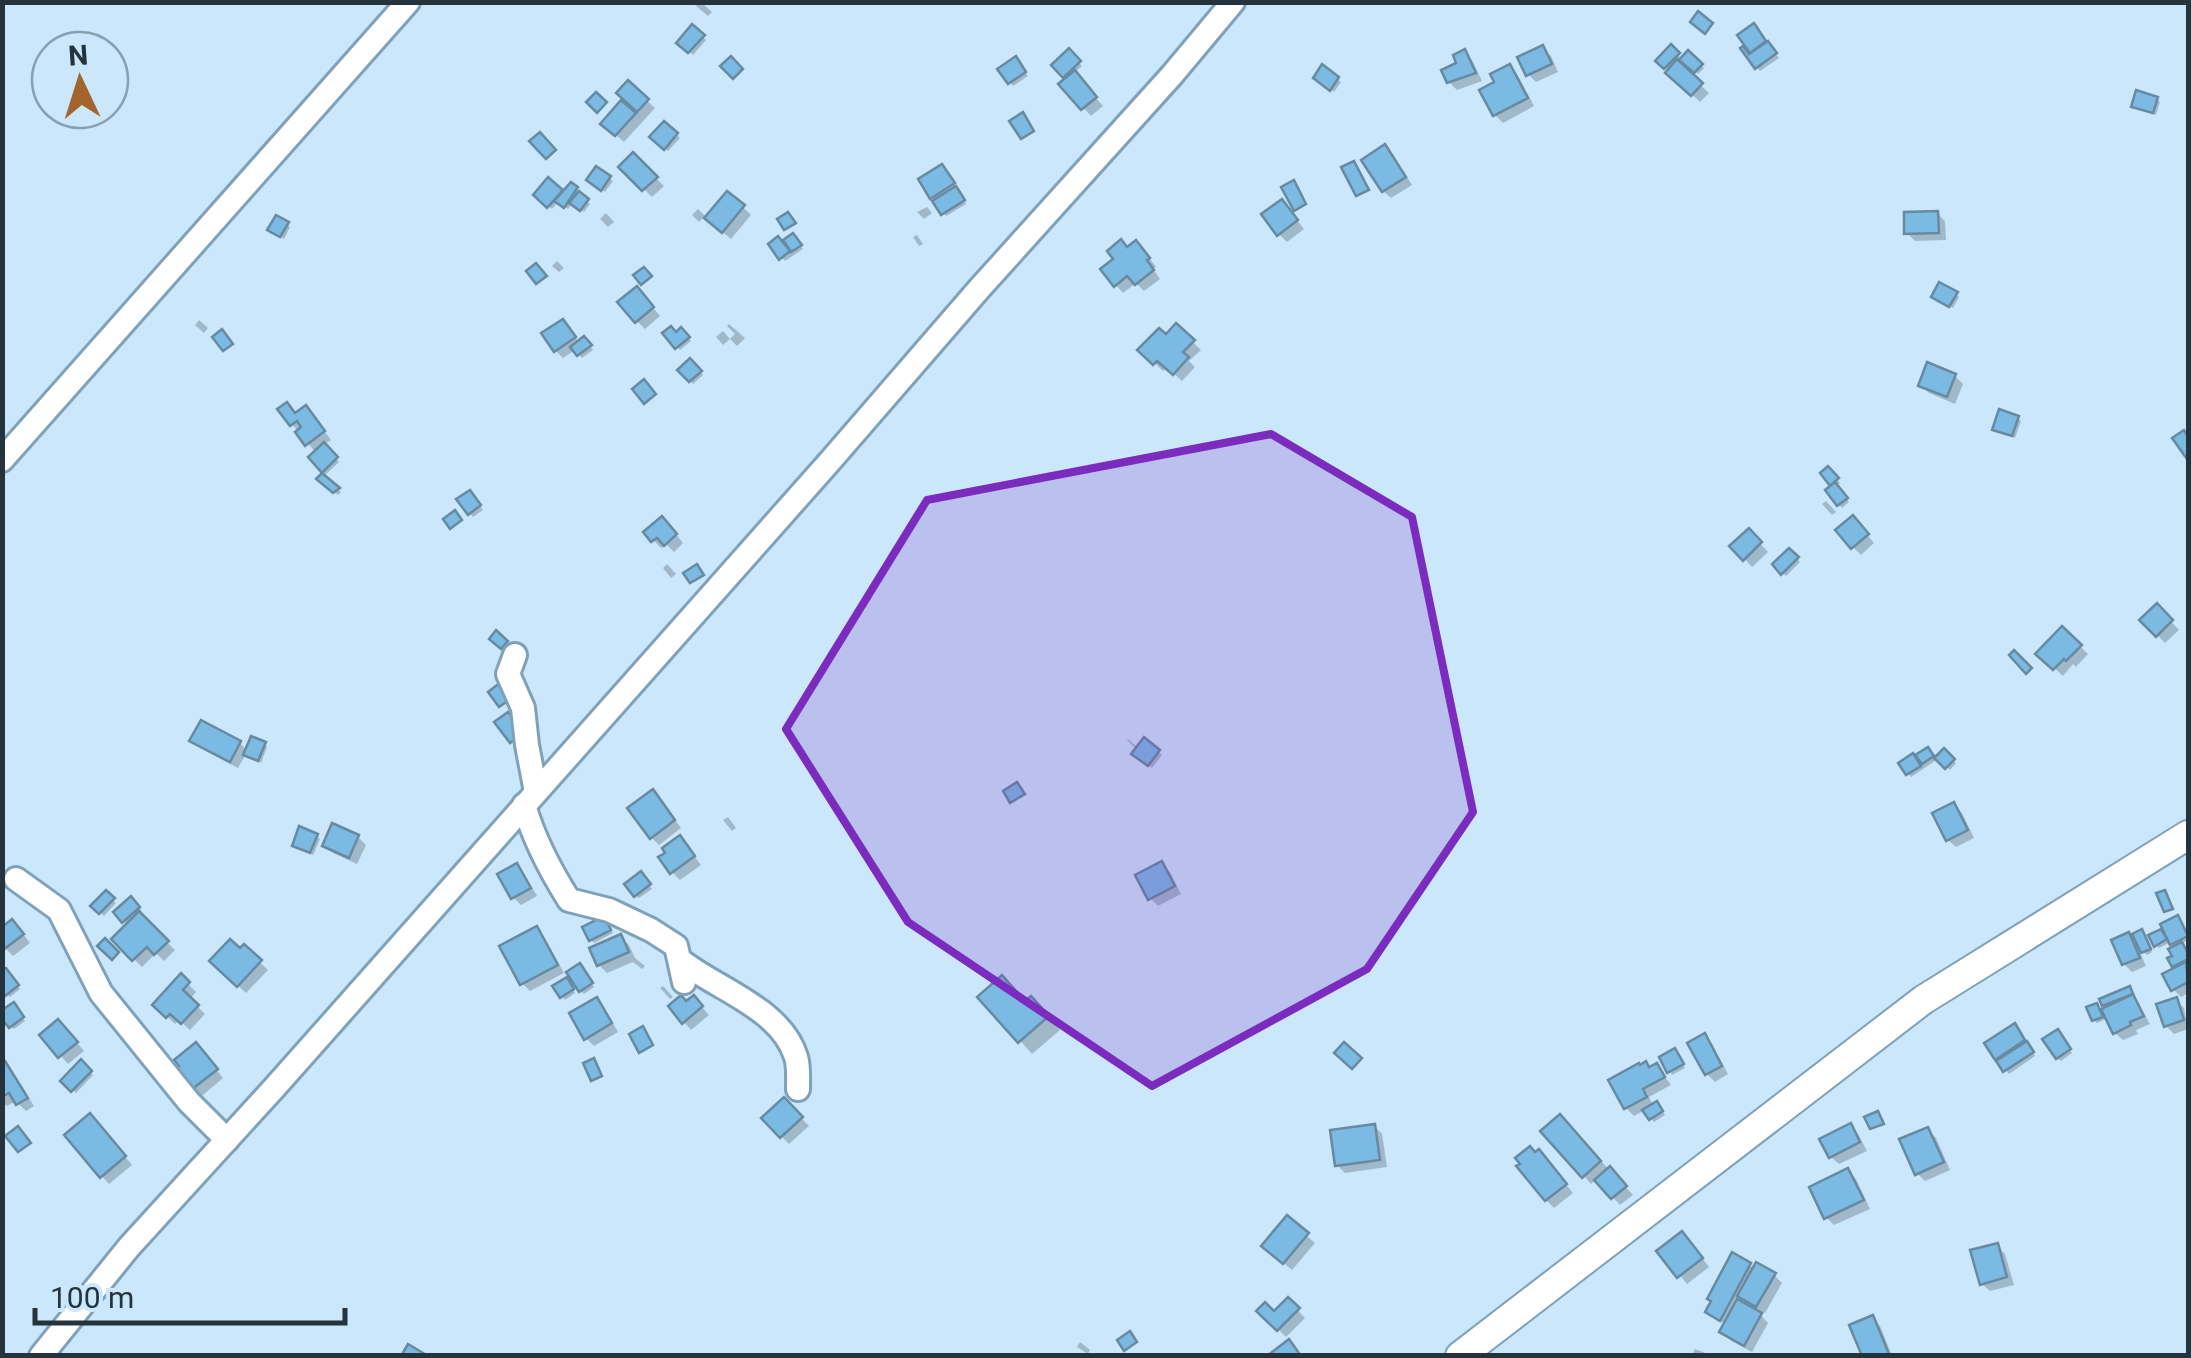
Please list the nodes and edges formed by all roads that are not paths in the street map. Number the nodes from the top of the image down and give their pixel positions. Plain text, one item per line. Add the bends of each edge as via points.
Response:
1 (408, 2) edge
2 (1233, 2) edge
3 (2, 460) edge
4 (515, 656) dead end
5 (530, 798) junction
6 (2188, 834) edge
7 (16, 880) dead end
8 (798, 1089) dead end
9 (226, 1140) junction
10 (41, 1356) edge
11 (1460, 1356) edge

1 - 3 street
2 - 5 street
4 - 5 street via 508,674 524,708
5 - 8 street via 532,833 569,900 652,930 676,946 682,971 744,998 782,1030 797,1058
5 - 9 street
6 - 11 main road via 1923,1000
7 - 9 street via 59,910 101,993
9 - 10 street

